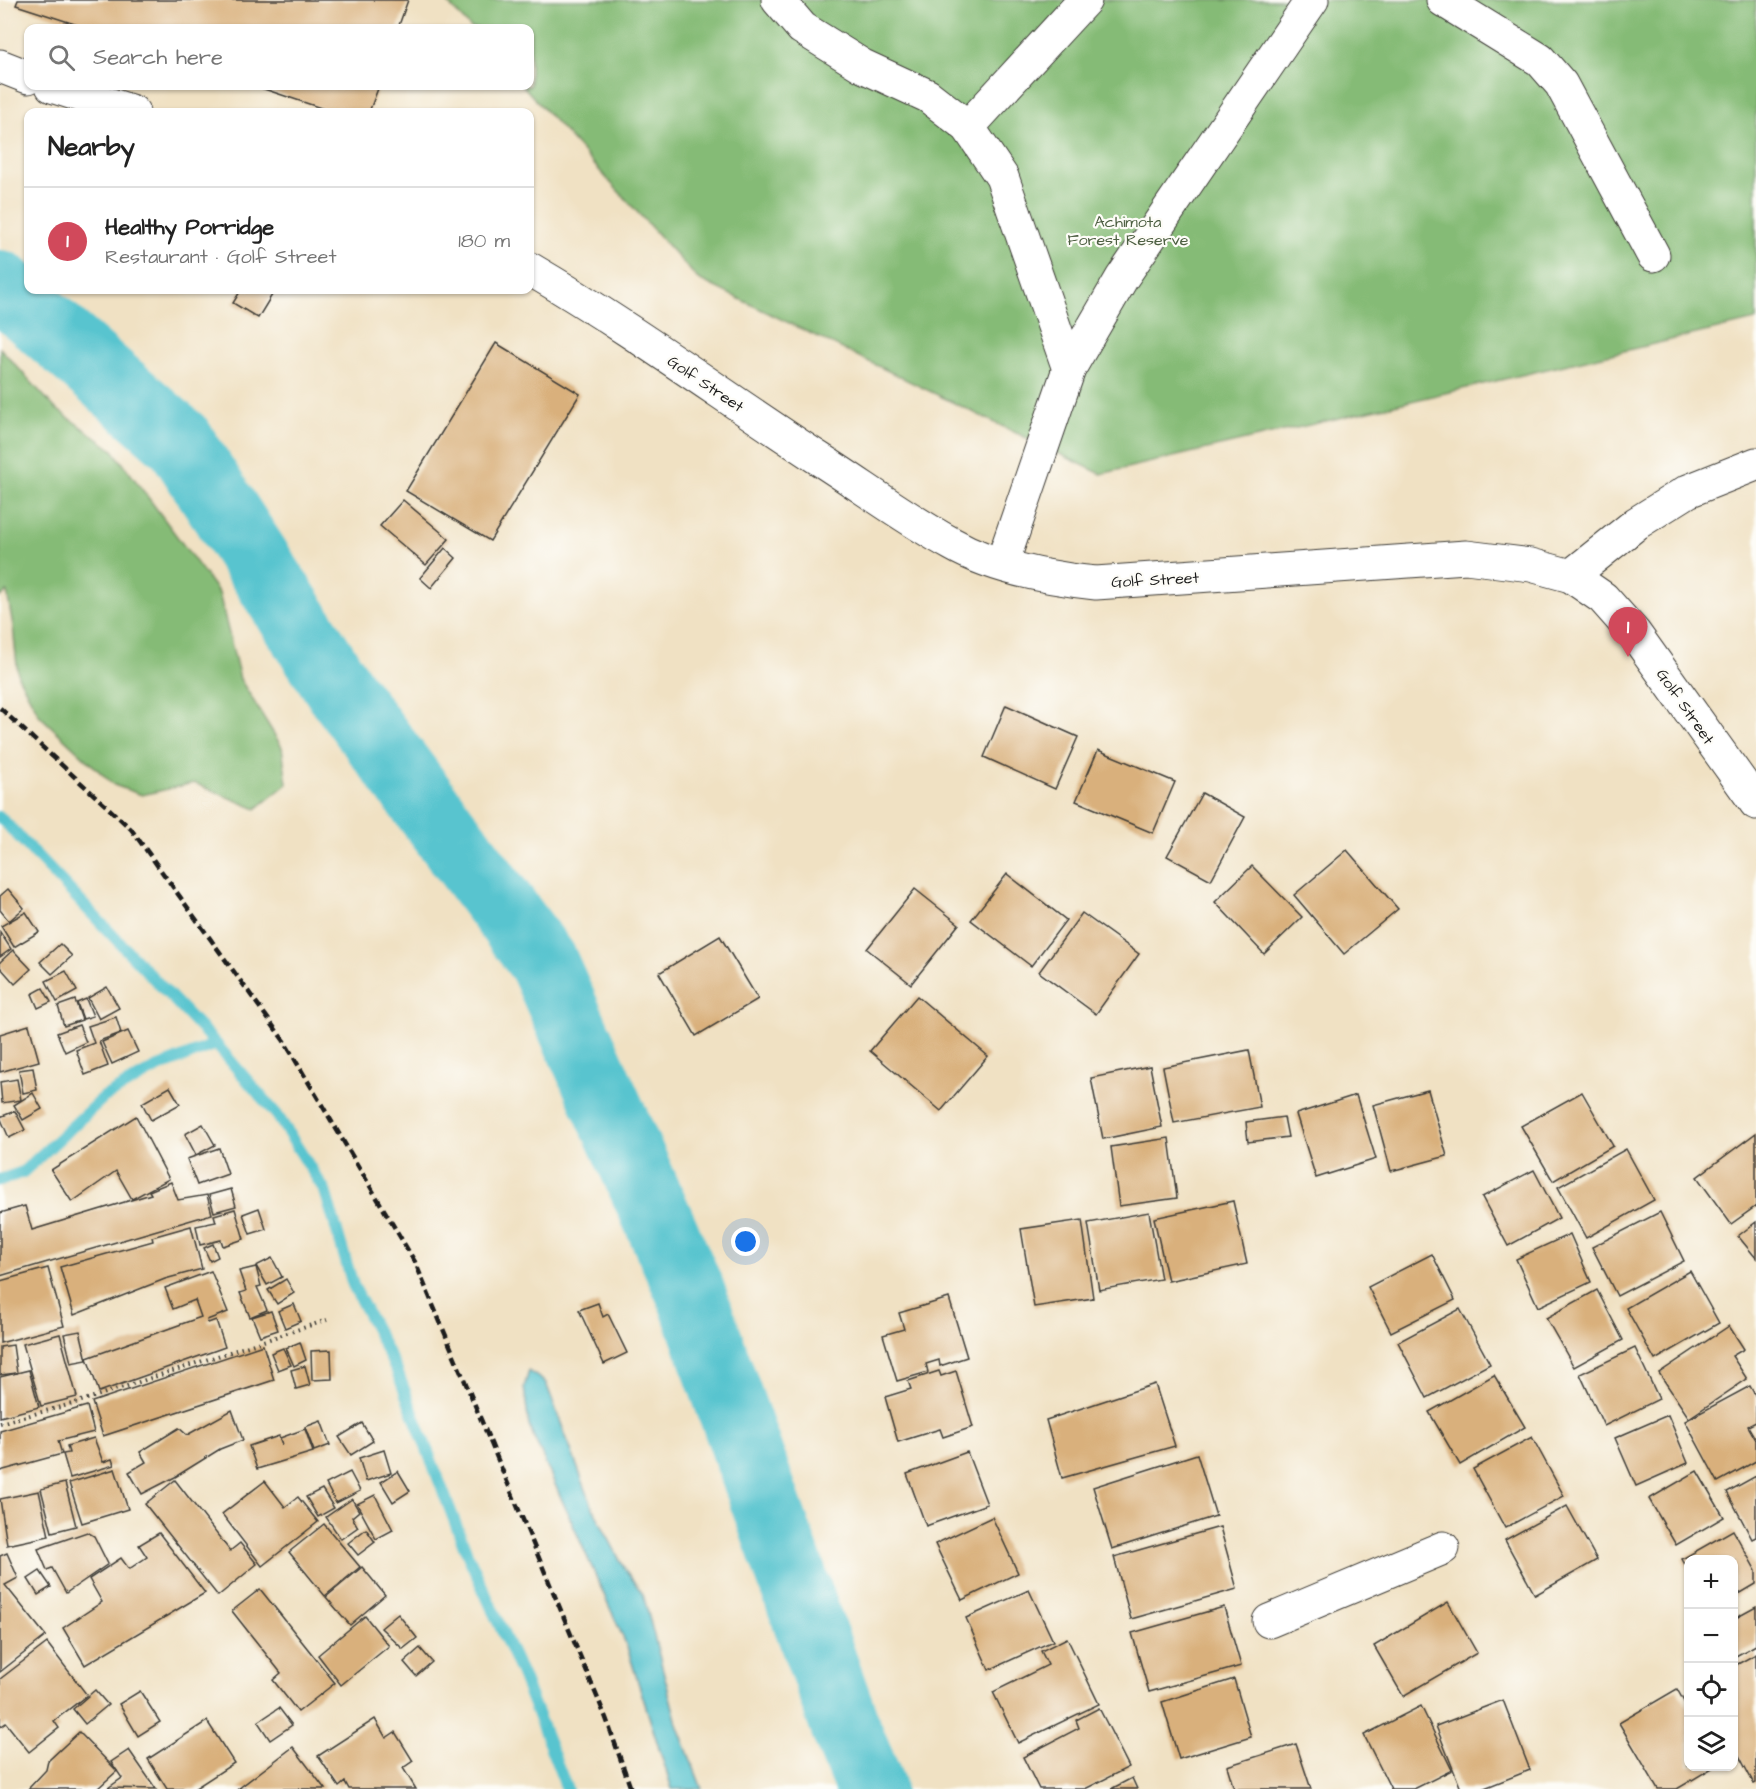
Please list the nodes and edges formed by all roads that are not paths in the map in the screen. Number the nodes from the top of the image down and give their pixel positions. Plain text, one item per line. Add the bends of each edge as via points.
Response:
1 (778, 0) edge
2 (1084, 0) edge
3 (1312, 0) edge
4 (1443, 0) edge
5 (0, 66) edge
6 (24, 75) edge
7 (64, 90) edge
8 (121, 108) edge
9 (968, 128) junction
10 (1653, 255) dead end
11 (534, 271) edge
12 (1069, 369) junction
13 (1756, 464) edge
14 (1002, 564) junction
15 (1572, 576) junction
16 (1756, 803) edge
17 (1443, 1548) dead end
18 (1269, 1621) dead end

1 - 9 street via 802,28 863,66 928,96
2 - 9 street
3 - 12 street via 1122,278
4 - 10 street via 1540,60 1561,84
5 - 6 street
7 - 8 street
9 - 12 street via 1002,177
11 - 14 street, Golf Street via 591,305 953,545
12 - 14 street
13 - 15 street via 1688,491 1637,523
14 - 15 street, Golf Street via 1055,579 1096,583 1466,557 1531,565
15 - 16 street, Golf Street via 1604,598 1635,634
17 - 18 street

